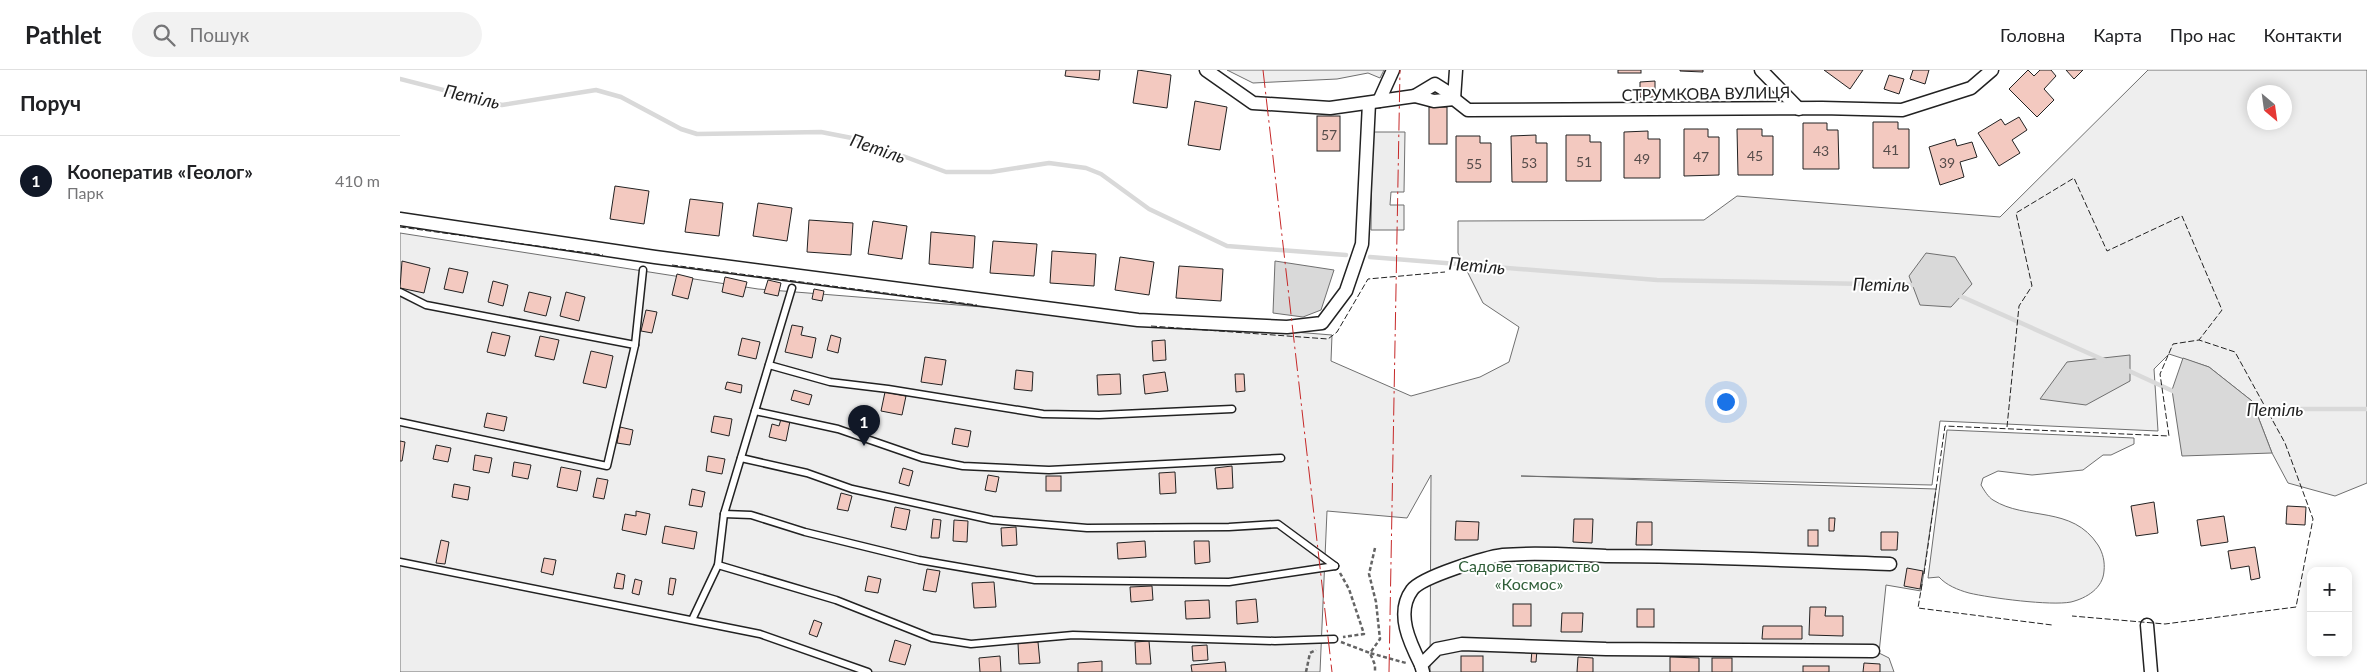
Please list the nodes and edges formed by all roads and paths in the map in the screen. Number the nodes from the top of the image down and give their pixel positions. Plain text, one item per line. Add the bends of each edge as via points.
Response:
1 (1206, 70) edge
2 (1393, 70) edge
3 (1456, 70) edge
4 (1761, 70) edge
5 (1992, 70) edge
6 (1454, 97) junction
7 (1374, 102) junction
8 (1799, 109) junction
9 (400, 219) edge
10 (643, 270) dead end
11 (792, 288) dead end
12 (400, 292) edge
13 (635, 345) junction
14 (769, 365) junction
15 (1232, 409) dead end
16 (755, 411) junction
17 (400, 422) edge
18 (741, 458) junction
19 (1281, 458) dead end
20 (724, 514) junction
21 (1375, 548) dead end
22 (400, 562) edge
23 (1890, 564) dead end
24 (718, 565) junction
25 (1335, 566) junction
26 (692, 620) junction
27 (2148, 626) dead end
28 (1334, 639) junction
29 (1874, 651) dead end
30 (1370, 653) junction
31 (1422, 668) edge
32 (868, 672) edge
33 (1306, 672) edge
34 (1375, 672) edge
35 (2151, 672) edge

1 - 7 street via 1253,102 1330,108
2 - 7 street
3 - 6 street
4 - 8 street
5 - 8 street, СТРУМКОВА ВУЛИЦЯ via 1971,88 1902,110
6 - 7 street via 1434,101 1415,96
6 - 8 street, СТРУМКОВА ВУЛИЦЯ via 1468,110
7 - 9 street via 1362,244 1346,291 1322,323 1287,327 1138,320 655,257
10 - 13 lane
11 - 14 lane
12 - 13 lane via 426,304
13 - 17 lane via 607,466
14 - 15 lane via 830,382 1043,414
14 - 16 lane
16 - 18 lane
16 - 19 lane via 838,429 922,458 963,466 1049,470
18 - 20 lane
18 - 25 lane via 807,473 852,489 992,520 1087,528 1278,524
20 - 24 lane
20 - 25 lane via 750,515 919,560 1035,580 1229,582
21 - 30 path via 1369,574 1380,639
22 - 26 lane
23 - 31 street via 1502,555 1434,575 1412,589 1406,605 1405,625
24 - 26 lane
24 - 28 lane via 836,600 932,638 971,644 1073,635 1274,641
25 - 28 path via 1350,589 1364,634
26 - 32 lane via 760,634
27 - 35 street
28 - 30 path
28 - 33 path via 1310,653
29 - 31 street via 1606,649 1462,644 1437,649
30 - 31 path
30 - 34 path via 1376,665

